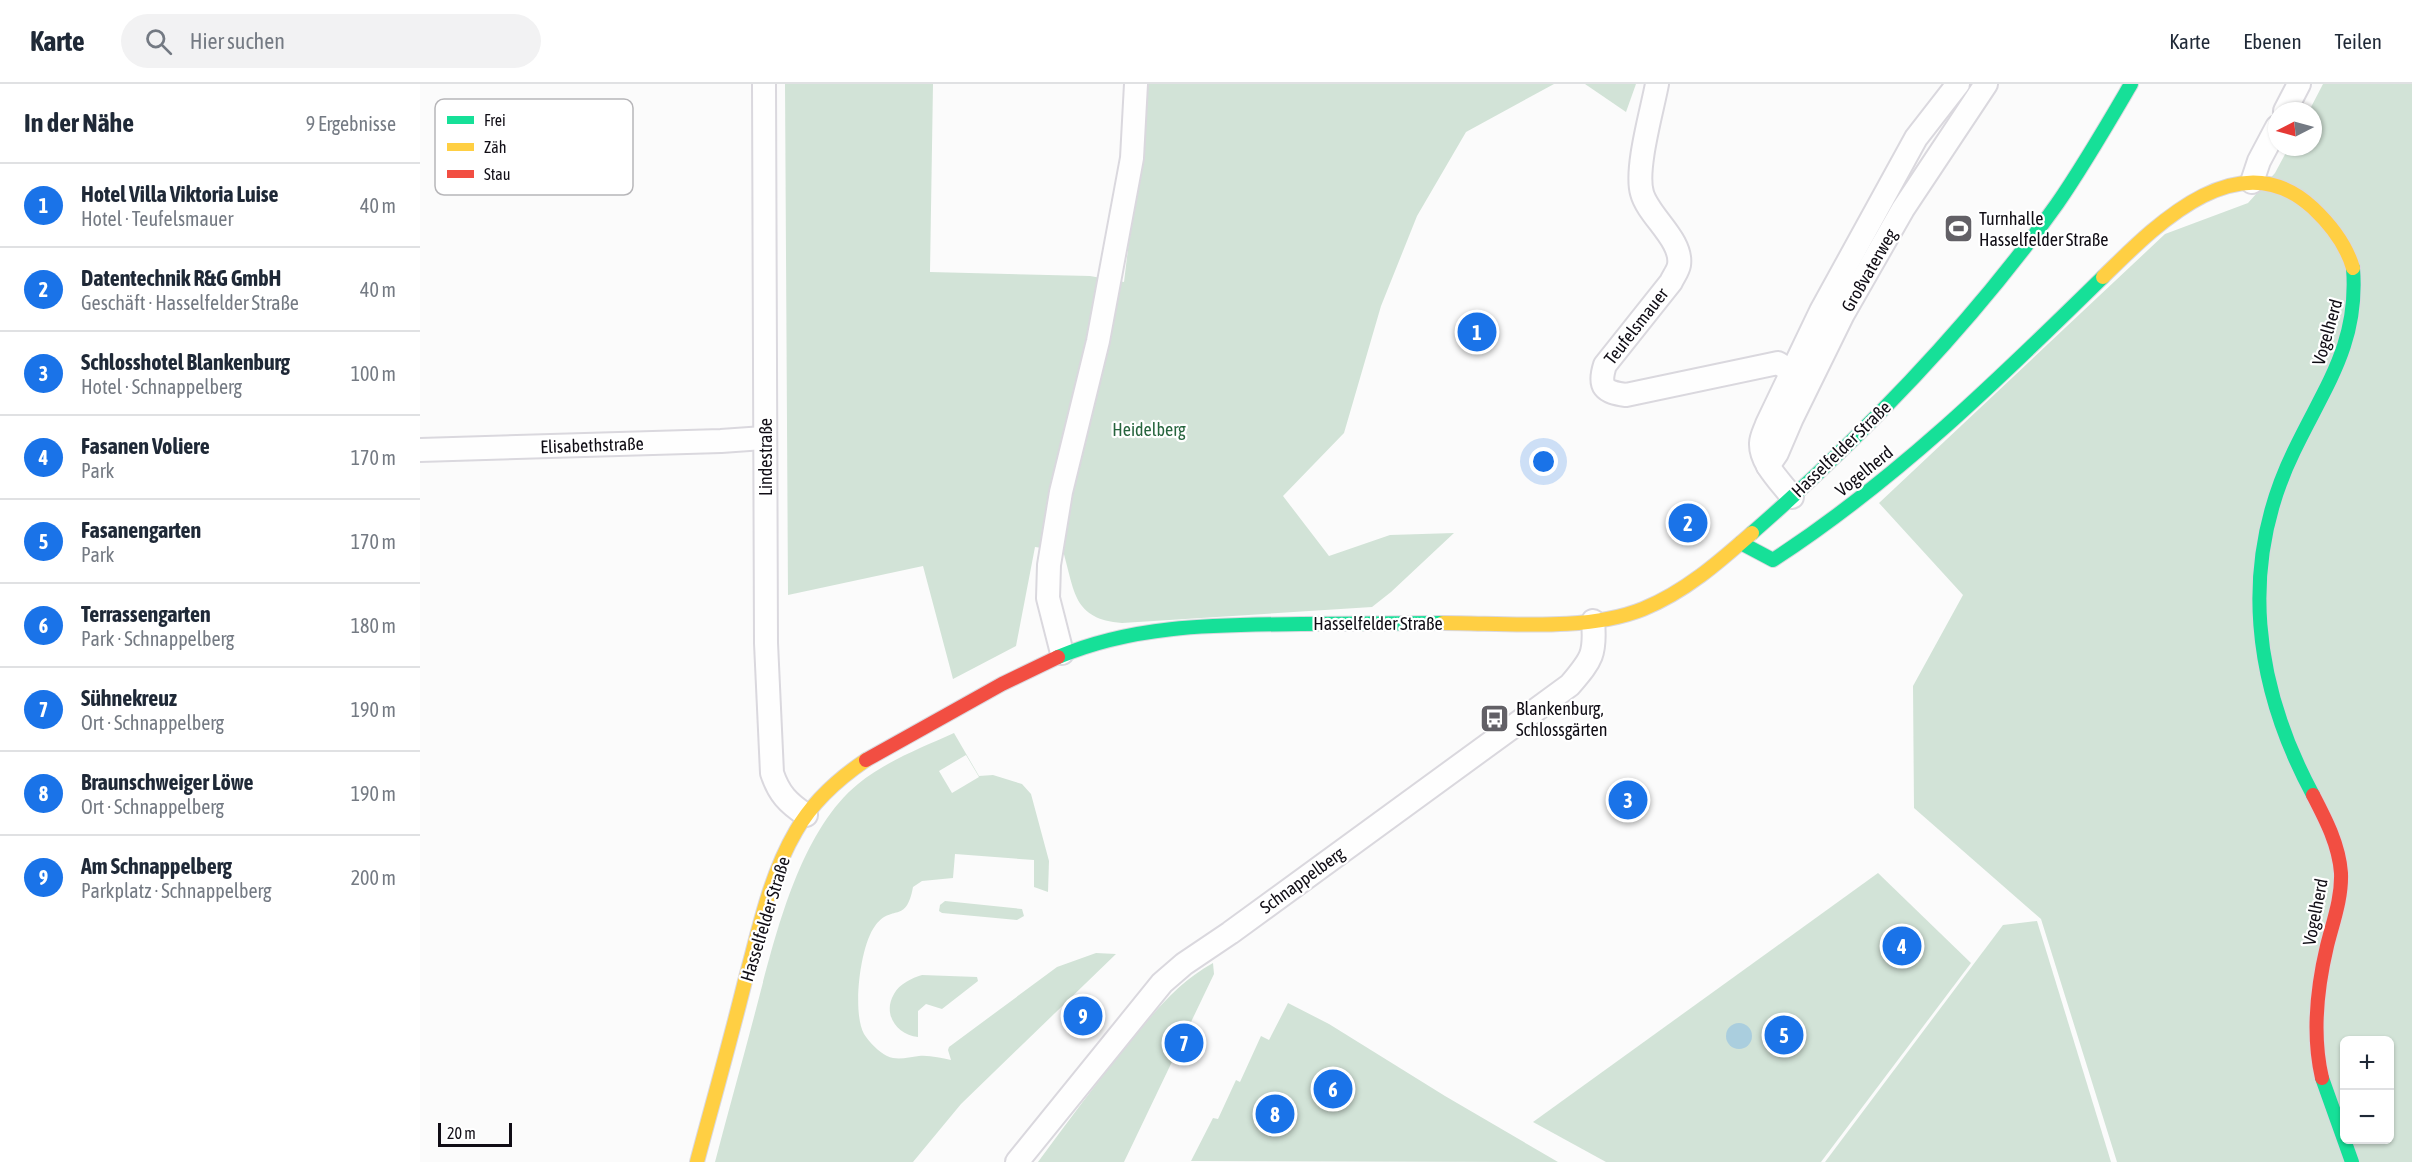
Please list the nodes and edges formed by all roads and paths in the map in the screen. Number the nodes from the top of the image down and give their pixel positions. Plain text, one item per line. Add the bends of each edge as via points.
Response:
1 (764, 84) edge
2 (1136, 84) edge
3 (1657, 84) edge
4 (1958, 84) edge
5 (1986, 84) edge
6 (2131, 84) edge
7 (2299, 84) edge
8 (2290, 102) edge
9 (2268, 144) edge
10 (2252, 182) junction
11 (1791, 371) junction
12 (764, 438) junction
13 (420, 450) edge
14 (1768, 466) junction
15 (1792, 497) junction
16 (1741, 543) junction
17 (1593, 621) junction
18 (1062, 653) junction
19 (806, 815) junction
20 (696, 1162) edge
21 (1017, 1162) edge
22 (2352, 1162) edge

1 - 12 street, Lindestraße
2 - 18 street via 1132,158 1098,341 1061,492 1049,565 1048,598
3 - 11 street, Teufelsmauer via 1640,174 1641,191 1678,254 1678,267 1671,282 1605,365 1600,378 1604,388 1626,395 1778,363
4 - 11 street via 1916,138
5 - 14 street, Großvaterweg via 1898,219 1844,314
6 - 15 main road, Hasselfelder Straße via 2050,211 1982,299 1888,404
7 - 8 street
9 - 10 street
10 - 16 main road, Vogelherd via 2215,190 2176,211 2140,240 2004,375 1820,531 1773,560
10 - 22 main road, Vogelherd via 2291,192 2333,226 2352,262 2356,297 2347,339 2328,388 2284,471 2268,513 2259,592 2260,630 2277,720 2332,835 2341,870 2339,899 2324,958 2318,1060 2331,1109
11 - 14 street via 1761,442
12 - 13 street, Elisabethstraße
12 - 19 street, Lindestraße via 772,773 787,802
14 - 15 street
15 - 16 main road, Hasselfelder Straße
16 - 17 main road, Hasselfelder Straße via 1665,599 1622,616
17 - 18 main road, Hasselfelder Straße via 1184,628 1126,635
17 - 21 street, Schnappelberg via 1594,652 1570,685 1162,983
18 - 19 main road, Hasselfelder Straße via 878,751 825,790
19 - 20 main road, Hasselfelder Straße via 789,843 762,918

